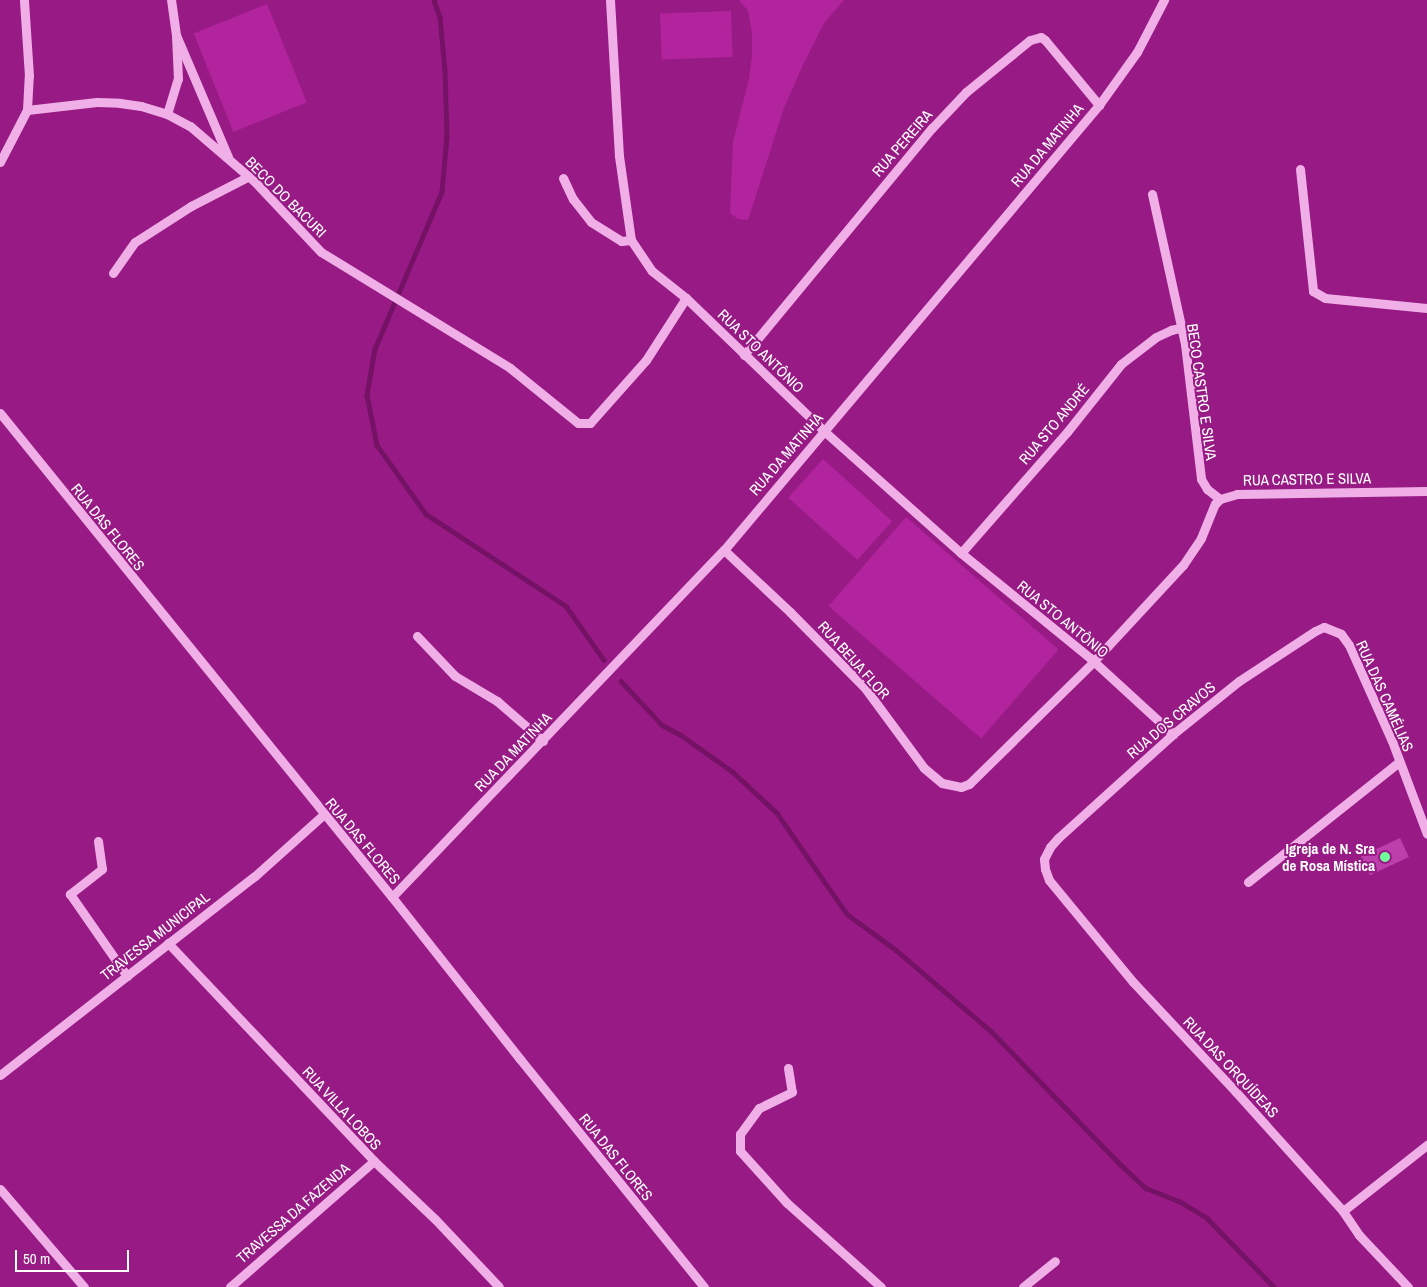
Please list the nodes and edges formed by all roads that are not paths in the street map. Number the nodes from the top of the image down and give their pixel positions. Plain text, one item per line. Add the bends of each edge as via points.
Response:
1 (24, 0) edge
2 (171, 0) edge
3 (610, 0) edge
4 (1164, 0) edge
5 (176, 35) junction
6 (1100, 104) junction
7 (27, 110) junction
8 (167, 114) junction
9 (228, 159) junction
10 (0, 162) edge
11 (1300, 169) dead end
12 (249, 176) junction
13 (563, 178) dead end
14 (1152, 194) dead end
15 (631, 240) junction
16 (113, 273) dead end
17 (686, 298) junction
18 (1427, 308) edge
19 (1180, 328) junction
20 (744, 355) junction
21 (0, 413) edge
22 (824, 431) junction
23 (1427, 491) edge
24 (1220, 499) junction
25 (724, 550) junction
26 (961, 553) junction
27 (1334, 630) joint
28 (417, 636) dead end
29 (1094, 661) junction
30 (1173, 734) junction
31 (543, 741) junction
32 (1399, 762) junction
33 (324, 814) junction
34 (1427, 834) edge
35 (98, 841) dead end
36 (1044, 859) joint
37 (1248, 882) dead end
38 (392, 897) junction
39 (168, 943) junction
40 (127, 976) junction
41 (788, 1068) dead end
42 (0, 1075) edge
43 (1427, 1145) edge
44 (374, 1161) junction
45 (0, 1189) edge
46 (1343, 1211) junction
47 (1055, 1261) dead end
48 (493, 1285) edge
49 (84, 1287) edge
50 (230, 1287) edge
51 (704, 1287) edge
52 (881, 1287) edge
53 (1023, 1287) edge
54 (1408, 1287) edge

1 - 7 street via 28,47
2 - 5 street
3 - 15 street, RUA STO ANTÔNIO via 619,156
4 - 6 street, RUA DA MATINHA via 1137,52
5 - 8 street via 178,79
5 - 9 street
6 - 20 street, RUA PEREIRA via 1045,40 1030,40 966,92 932,128
6 - 22 street, RUA DA MATINHA
7 - 8 street, BECO DO BACURI via 112,102
7 - 10 street
8 - 9 street, BECO DO BACURI via 190,126
9 - 12 street, BECO DO BACURI
11 - 18 street via 1313,291 1325,298
12 - 16 street via 191,206 136,242
12 - 17 street, BECO DO BACURI via 321,252 510,368 572,420 584,424 590,423 646,360
13 - 15 street via 573,199 591,222 621,241
14 - 19 street, BECO CASTRO E SILVA
15 - 17 street, RUA STO ANTÔNIO via 652,271
17 - 20 street, RUA STO ANTÔNIO
19 - 24 street, BECO CASTRO E SILVA via 1185,344 1201,479 1207,489
19 - 26 street, RUA STO ANDRÉ via 1156,337 1121,364 1067,432
20 - 22 street, RUA STO ANTÔNIO
21 - 33 street, RUA DAS FLORES
22 - 25 street, RUA DA MATINHA
22 - 26 street, RUA STO ANTÔNIO
23 - 24 street, RUA CASTRO E SILVA via 1237,494
24 - 29 street via 1214,504 1201,538 1183,565
25 - 29 street, RUA BEIJA FLOR via 865,688 924,768 942,783 961,787 969,784
25 - 31 street, RUA DA MATINHA
26 - 29 street, RUA STO ANTÔNIO
27 - 30 street, RUA DOS CRAVOS via 1324,627 1315,631 1239,681
27 - 32 street, RUA DAS CAMÉLIAS via 1349,645
28 - 31 street via 455,676 497,701
29 - 30 street, RUA STO ANTÔNIO
30 - 36 street, RUA DOS CRAVOS via 1058,838
31 - 38 street, RUA DA MATINHA
32 - 34 street, RUA DAS CAMÉLIAS
32 - 37 street
33 - 38 street, RUA DAS FLORES
33 - 39 street, TRAVESSA MUNICIPAL via 255,876
35 - 40 street via 102,869 70,894
36 - 46 street, RUA DAS ORQUÍDEAS via 1049,880 1133,982
38 - 51 street, RUA DAS FLORES
39 - 40 street, TRAVESSA MUNICIPAL
39 - 44 street, RUA VILLA LOBOS
40 - 42 street, TRAVESSA MUNICIPAL
41 - 52 street via 792,1092 759,1108 740,1134 740,1151 787,1203
43 - 46 street
44 - 48 street, RUA VILLA LOBOS via 435,1219
44 - 50 street, TRAVESSA DA FAZENDA
45 - 49 street
46 - 54 street, RUA DAS ORQUÍDEAS via 1359,1235
47 - 53 street

